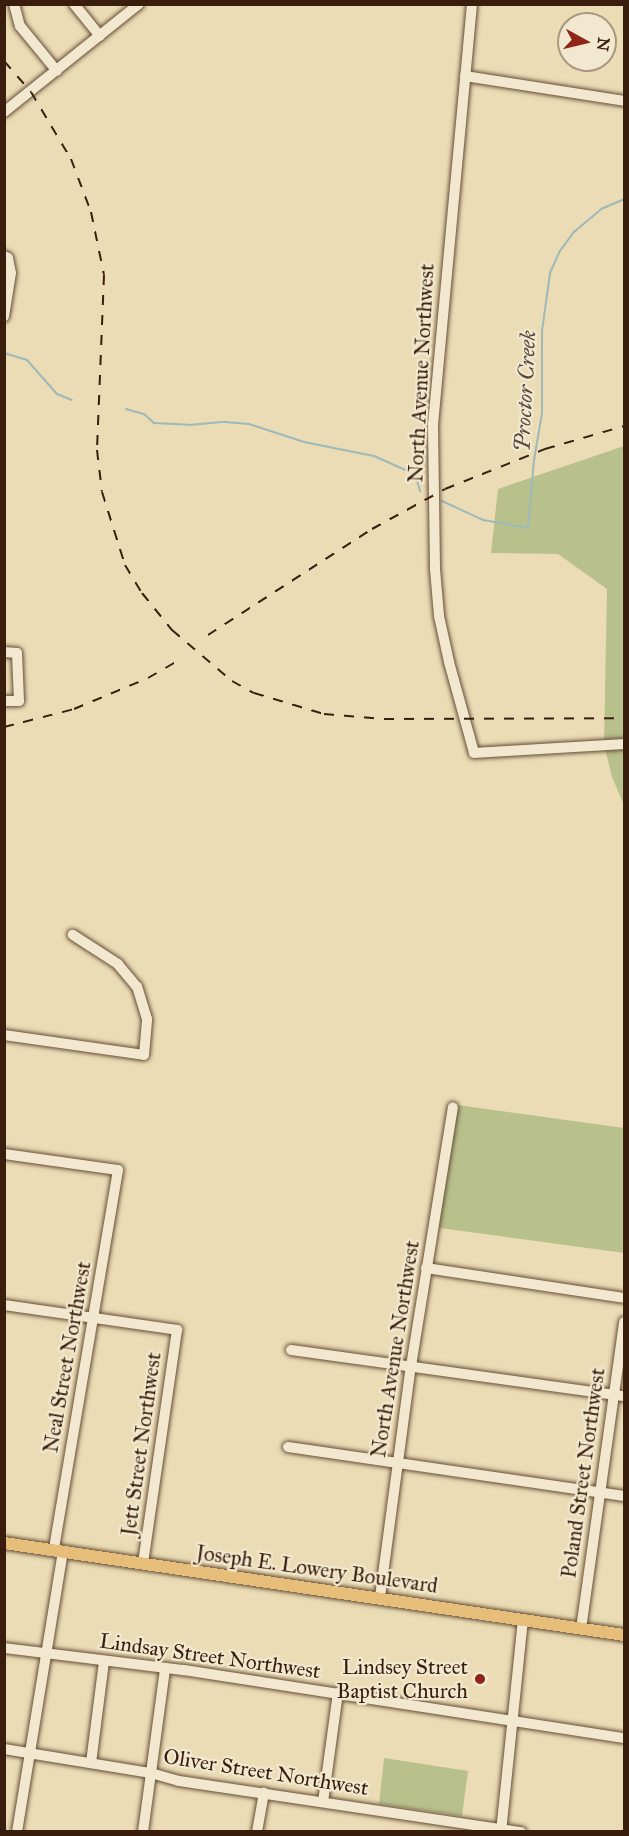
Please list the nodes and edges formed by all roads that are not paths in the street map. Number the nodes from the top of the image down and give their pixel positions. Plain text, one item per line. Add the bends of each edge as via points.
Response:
1 (14, 4) edge
2 (74, 4) edge
3 (139, 4) edge
4 (472, 4) edge
5 (100, 36) junction
6 (57, 71) junction
7 (465, 76) junction
8 (624, 100) edge
9 (4, 112) edge
10 (4, 256) edge
11 (4, 316) edge
12 (4, 652) edge
13 (4, 701) edge
14 (624, 744) edge
15 (74, 934) dead end
16 (4, 1035) edge
17 (453, 1107) dead end
18 (4, 1154) edge
19 (426, 1268) junction
20 (624, 1298) edge
21 (4, 1305) edge
22 (93, 1318) junction
23 (624, 1322) edge
24 (291, 1350) dead end
25 (411, 1366) junction
26 (619, 1395) edge
27 (288, 1448) dead end
28 (397, 1464) junction
29 (600, 1492) junction
30 (624, 1496) edge
31 (4, 1543) edge
32 (59, 1551) junction
33 (143, 1564) junction
34 (380, 1597) junction
35 (523, 1620) junction
36 (581, 1629) junction
37 (624, 1635) edge
38 (4, 1648) edge
39 (46, 1654) junction
40 (104, 1662) junction
41 (165, 1669) junction
42 (338, 1694) junction
43 (511, 1720) junction
44 (624, 1738) edge
45 (4, 1749) edge
46 (30, 1753) junction
47 (91, 1762) junction
48 (151, 1773) junction
49 (264, 1793) junction
50 (323, 1802) junction
51 (501, 1830) edge
52 (17, 1832) edge
53 (143, 1832) edge
54 (257, 1832) edge
55 (521, 1832) edge

1 - 6 street via 20,26
2 - 5 street
3 - 5 street
4 - 7 street, North Avenue Northwest
5 - 6 street
6 - 9 street
7 - 8 street
7 - 14 street, North Avenue Northwest via 436,380 433,479 435,569 448,662 474,753
10 - 11 street via 11,273
12 - 13 street via 17,653 19,701
15 - 16 street via 118,964 137,987 147,1018 144,1056
17 - 19 street, North Avenue Northwest
18 - 22 street, Neal Street Northwest via 118,1170
19 - 20 street
19 - 25 street, North Avenue Northwest
21 - 22 street
22 - 32 street, Neal Street Northwest
22 - 33 street, Jett Street Northwest via 177,1330
23 - 26 street, Poland Street Northwest
24 - 25 street
25 - 26 street
25 - 28 street, North Avenue Northwest
26 - 29 street, Poland Street Northwest
27 - 28 street
28 - 29 street
28 - 34 street, North Avenue Northwest
29 - 30 street
29 - 36 street, Poland Street Northwest
31 - 32 main road, Joseph E. Lowery Boulevard
32 - 33 main road, Joseph E. Lowery Boulevard
32 - 39 street, Neal Street Northwest
33 - 34 main road, Joseph E. Lowery Boulevard
34 - 35 main road, Joseph E. Lowery Boulevard
35 - 36 main road, Joseph E. Lowery Boulevard
35 - 43 street
36 - 37 main road, Joseph E. Lowery Boulevard
38 - 39 street, Lindsay Street Northwest
39 - 40 street, Lindsay Street Northwest
39 - 46 street, Neal Street Northwest
40 - 41 street, Lindsay Street Northwest
40 - 47 street
41 - 42 street, Lindsay Street Northwest
41 - 48 street
42 - 43 street, Lindsay Street Northwest
42 - 50 street
43 - 44 street, Lindsay Street Northwest
43 - 51 street
45 - 46 street, Oliver Street Northwest
46 - 47 street, Oliver Street Northwest
46 - 52 street, Neal Street Northwest
47 - 48 street, Oliver Street Northwest
48 - 49 street, Oliver Street Northwest
48 - 53 street
49 - 50 street, Oliver Street Northwest
49 - 54 street
50 - 51 street, Oliver Street Northwest
51 - 55 street, Oliver Street Northwest

